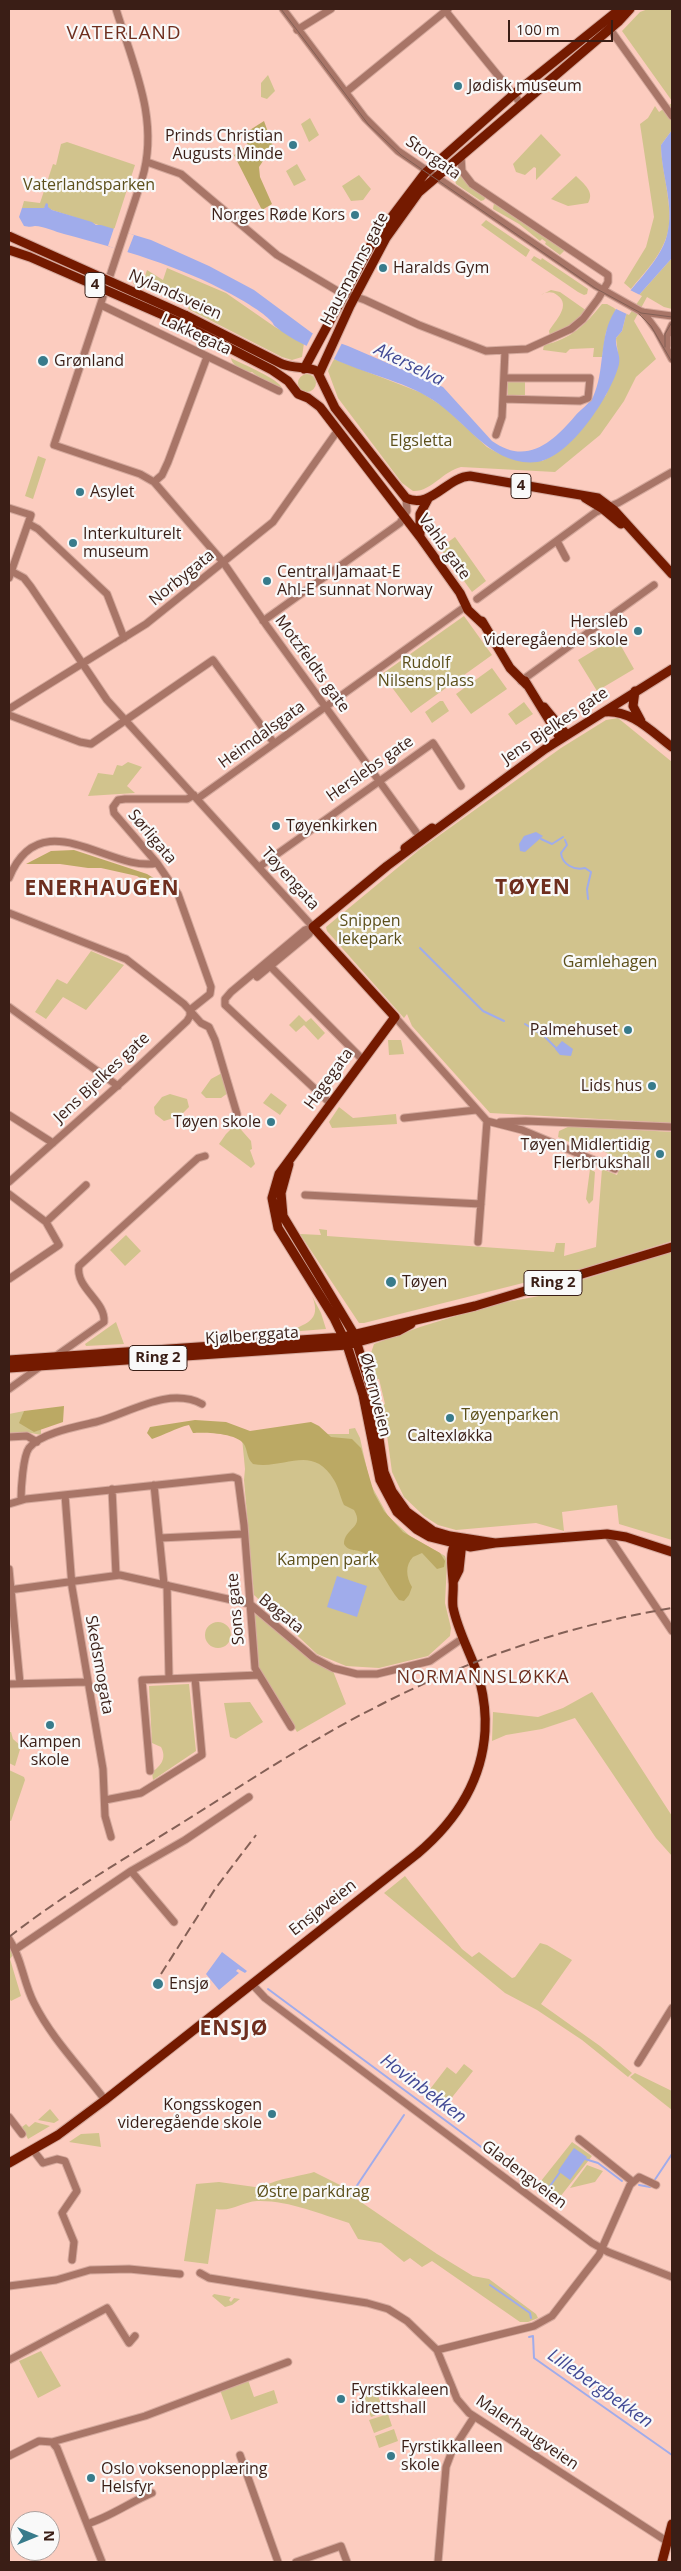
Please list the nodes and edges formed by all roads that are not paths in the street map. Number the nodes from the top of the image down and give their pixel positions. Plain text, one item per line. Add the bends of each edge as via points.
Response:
1 (116, 9) edge
2 (283, 9) edge
3 (331, 9) edge
4 (445, 9) edge
5 (620, 9) edge
6 (630, 9) edge
7 (607, 25) junction
8 (297, 30) junction
9 (346, 92) junction
10 (514, 94) junction
11 (522, 105) junction
12 (672, 116) edge
13 (461, 157) junction
14 (147, 162) junction
15 (430, 174) junction
16 (9, 236) edge
17 (9, 250) edge
18 (604, 291) junction
19 (345, 293) junction
20 (355, 296) junction
21 (101, 305) junction
22 (641, 311) junction
23 (672, 316) edge
24 (183, 319) junction
25 (672, 325) edge
26 (505, 351) junction
27 (668, 351) junction
28 (207, 357) junction
29 (672, 359) edge
30 (303, 369) junction
31 (319, 374) junction
32 (504, 378) junction
33 (322, 385) junction
34 (294, 387) junction
35 (279, 391) dead end
36 (308, 398) junction
37 (503, 399) junction
38 (338, 430) junction
39 (496, 435) dead end
40 (672, 472) edge
41 (154, 482) junction
42 (428, 499) junction
43 (410, 500) junction
44 (607, 507) junction
45 (9, 508) edge
46 (404, 517) junction
47 (29, 524) junction
48 (420, 538) junction
49 (556, 541) junction
50 (566, 558) dead end
51 (223, 562) junction
52 (672, 573) edge
53 (10, 575) edge
54 (654, 585) dead end
55 (460, 593) junction
56 (477, 599) dead end
57 (466, 606) junction
58 (263, 621) junction
59 (484, 625) junction
60 (124, 638) junction
61 (83, 664) junction
62 (672, 669) edge
63 (524, 682) junction
64 (635, 691) junction
65 (325, 706) junction
66 (9, 709) edge
67 (604, 712) junction
68 (9, 715) edge
69 (126, 720) junction
70 (644, 725) junction
71 (563, 736) junction
72 (274, 743) junction
73 (672, 747) edge
74 (379, 780) junction
75 (461, 786) dead end
76 (196, 797) junction
77 (416, 832) dead end
78 (157, 863) junction
79 (259, 868) junction
80 (9, 878) edge
81 (9, 913) edge
82 (313, 928) junction
83 (270, 966) junction
84 (257, 977) dead end
85 (210, 994) joint
86 (9, 1007) edge
87 (190, 1010) junction
88 (394, 1018) junction
89 (362, 1059) junction
90 (118, 1086) junction
91 (330, 1103) junction
92 (476, 1110) junction
93 (237, 1114) dead end
94 (9, 1115) edge
95 (404, 1118) dead end
96 (487, 1120) junction
97 (497, 1122) junction
98 (672, 1128) edge
99 (53, 1143) junction
100 (205, 1156) dead end
101 (615, 1169) dead end
102 (9, 1182) edge
103 (86, 1185) dead end
104 (277, 1192) junction
105 (9, 1194) edge
106 (305, 1195) dead end
107 (481, 1204) junction
108 (46, 1222) junction
109 (478, 1242) dead end
110 (672, 1247) edge
111 (9, 1279) edge
112 (356, 1338) junction
113 (346, 1341) junction
114 (56, 1357) junction
115 (9, 1360) edge
116 (42, 1366) junction
117 (9, 1368) edge
118 (9, 1389) edge
119 (202, 1404) dead end
120 (9, 1437) edge
121 (37, 1442) junction
122 (154, 1485) junction
123 (112, 1489) junction
124 (65, 1495) junction
125 (21, 1500) junction
126 (9, 1504) edge
127 (244, 1534) junction
128 (607, 1534) junction
129 (160, 1538) junction
130 (459, 1543) junction
131 (672, 1552) edge
132 (9, 1569) edge
133 (116, 1575) junction
134 (71, 1581) junction
135 (166, 1584) junction
136 (10, 1589) edge
137 (250, 1604) junction
138 (672, 1631) edge
139 (463, 1638) junction
140 (259, 1676) junction
141 (169, 1678) junction
142 (195, 1678) junction
143 (87, 1682) junction
144 (20, 1683) junction
145 (9, 1684) edge
146 (291, 1727) dead end
147 (150, 1771) dead end
148 (249, 1797) dead end
149 (105, 1800) junction
150 (111, 1838) dead end
151 (130, 1871) junction
152 (174, 1922) dead end
153 (9, 1939) edge
154 (16, 1949) junction
155 (252, 1984) junction
156 (672, 2008) edge
157 (666, 2018) junction
158 (672, 2025) edge
159 (638, 2063) dead end
160 (105, 2100) junction
161 (9, 2117) edge
162 (22, 2134) dead end
163 (579, 2140) dead end
164 (33, 2150) junction
165 (9, 2163) edge
166 (633, 2182) junction
167 (653, 2184) dead end
168 (602, 2249) junction
169 (72, 2260) dead end
170 (200, 2273) dead end
171 (180, 2274) dead end
172 (672, 2277) edge
173 (9, 2286) edge
174 (135, 2336) dead end
175 (437, 2350) junction
176 (9, 2360) edge
177 (288, 2362) dead end
178 (474, 2417) junction
179 (52, 2442) junction
180 (9, 2456) edge
181 (240, 2456) dead end
182 (152, 2493) dead end
183 (87, 2524) junction
184 (672, 2524) edge
185 (668, 2542) junction
186 (102, 2562) edge
187 (278, 2562) edge
188 (296, 2562) edge
189 (347, 2562) edge
190 (438, 2562) edge
191 (662, 2562) edge

1 - 14 street via 147,110
2 - 8 street, Storgata
3 - 8 street
4 - 9 street
4 - 10 street
5 - 7 main road, Hausmanns gate
6 - 7 main road, Hausmanns gate
7 - 10 main road, Hausmanns gate
7 - 11 main road, Hausmanns gate
7 - 12 street
8 - 9 street, Storgata
9 - 15 street, Storgata via 382,138
10 - 11 street
10 - 15 main road, Hausmanns gate
11 - 13 main road, Hausmanns gate
13 - 15 main road, Hausmanns gate
13 - 18 street, Storgata via 462,171 472,184 608,274
14 - 19 street via 181,174 277,255
14 - 21 street
15 - 18 street, Storgata
15 - 19 main road, Hausmanns gate via 381,229
15 - 20 main road, Hausmanns gate via 392,228
16 - 24 main road, Nylandsveien / 4, bridge
17 - 24 main road, Nylandsveien / 4, bridge
18 - 22 street, Storgata
18 - 26 street via 572,329 527,349
19 - 20 street
19 - 30 main road, Hausmanns gate
20 - 26 street via 486,351
20 - 31 main road, Hausmanns gate
21 - 28 street, Lakkegata
21 - 41 street, Motzfeldts gate via 54,445 146,476
22 - 23 street
22 - 27 street
24 - 30 main road, Nylandsveien / 4 via 282,364
24 - 34 main road, Nylandsveien / 4 via 272,370
25 - 27 street via 667,337
26 - 32 street
27 - 29 street
28 - 35 street, Lakkegata
28 - 41 street via 168,462 162,475
30 - 31 main road, Nylandsveien
30 - 34 main road via 294,377
31 - 33 main road
32 - 37 street
32 - 37 street via 590,378 586,400
33 - 36 main road via 318,394
33 - 43 main road via 334,408
34 - 36 main road, Nylandsveien via 298,394
36 - 38 main road, Nylandsveien via 320,407
37 - 39 street
38 - 46 main road, Nylandsveien
38 - 51 street, Norbygata via 277,518
40 - 44 street
41 - 51 street, Motzfeldts gate
42 - 43 main road, 4
42 - 44 main road, 4 via 458,478 470,476 584,496
42 - 48 main road via 420,514
43 - 46 street
44 - 49 street
44 - 52 main road, 4
45 - 47 street via 31,515
46 - 48 main road, Vahls gate
46 - 58 street
47 - 53 street
47 - 60 street via 107,594
48 - 55 main road, Vahls gate
49 - 50 street
49 - 56 street via 543,546
51 - 58 street, Motzfeldts gate
51 - 60 street, Norbygata
53 - 61 street, Tøyengata via 24,578 31,586
54 - 63 street
55 - 57 main road, Vahls gate
55 - 59 main road, Vahls gate
57 - 59 main road, Vahls gate
57 - 65 street, Heimdalsgata
58 - 65 street, Motzfeldts gate
59 - 63 main road, Vahls gate via 515,664
60 - 61 street, Norbygata
61 - 66 street, Norbygata
61 - 69 street, Tøyengata via 107,700
62 - 64 main road, Jens Bjelkes gate
63 - 71 main road, Vahls gate
64 - 67 main road, Jens Bjelkes gate
64 - 70 main road via 633,706
65 - 72 street, Heimdalsgata
65 - 74 street, Motzfeldts gate
67 - 70 main road via 621,713
67 - 71 main road, Jens Bjelkes gate
68 - 69 street via 89,745
69 - 72 street via 213,660
69 - 76 street, Tøyengata
70 - 73 main road
71 - 82 main road, Jens Bjelkes gate via 458,812 421,834
72 - 76 street, Heimdalsgata
74 - 75 street, Herslebs gate via 433,743
74 - 77 street, Motzfeldts gate
74 - 79 street, Herslebs gate
76 - 78 street, Sørligata via 125,799 113,804 114,813
76 - 79 street, Tøyengata
78 - 80 street via 138,863 77,844 50,843 25,854
78 - 85 street, Sørligata via 182,903 211,987
79 - 82 street, Tøyengata
81 - 87 street via 126,959
82 - 83 street
82 - 88 main road, Tøyengata
82 - 91 street, Jens Bjelkes gate via 305,930 225,999 225,1006
83 - 84 street
83 - 89 street
85 - 87 street, Jens Bjelkes gate
86 - 90 street
87 - 90 street, Jens Bjelkes gate via 187,1022
87 - 93 street via 209,1027 215,1040
88 - 89 main road, Hagegata
88 - 92 street, Tøyengata
89 - 91 main road, Hagegata
90 - 99 street, Jens Bjelkes gate
91 - 104 main road, Hagegata via 279,1174
92 - 95 street
92 - 96 street, Tøyengata
94 - 99 street
96 - 97 street
96 - 107 street
97 - 98 street via 545,1121
97 - 101 street
99 - 102 street, Jens Bjelkes gate
100 - 114 street via 198,1158 78,1269 104,1320 101,1326
103 - 108 street
104 - 112 main road, Økernveien via 286,1224
104 - 113 main road, Økernveien via 272,1208 278,1228
105 - 108 street
106 - 107 street
107 - 109 street
108 - 111 street via 59,1245
110 - 112 main road, Ring 2 via 413,1322 398,1331
112 - 113 main road, Ring 2
112 - 130 main road, Økernveien via 372,1392 384,1472 392,1491 402,1507 419,1522
113 - 114 main road, Kjølberggata / Ring 2
113 - 116 main road, Kjølberggata / Ring 2
113 - 130 main road, Økernveien via 362,1392 377,1472 385,1495 397,1512 416,1529 430,1537
114 - 115 main road, Kjølberggata / Ring 2
114 - 116 street
116 - 117 main road, Kjølberggata / Ring 2
116 - 118 street
119 - 121 street via 187,1398 160,1401 72,1427
120 - 121 street via 27,1436
121 - 125 street via 27,1452
122 - 123 street
122 - 127 street, Sons gate via 238,1479
122 - 129 street
123 - 124 street
123 - 133 street
124 - 125 street
124 - 134 street, Skedsmogata
125 - 126 street
127 - 129 street
127 - 137 street, Sons gate
128 - 130 main road, Økernveien
128 - 131 main road, Økernveien
128 - 138 street
129 - 135 street
130 - 139 main road, Ensjøveien via 452,1569 454,1607
132 - 136 street
133 - 134 street, Bøgata
133 - 135 street, Bøgata
134 - 136 street, Bøgata
134 - 143 street, Skedsmogata
135 - 137 street, Bøgata
135 - 141 street
136 - 144 street
137 - 139 street, Bøgata via 314,1658 350,1673 377,1674 424,1663
137 - 140 street, Sons gate via 255,1668
139 - 155 main road, Ensjøveien via 480,1683 485,1725 479,1766 464,1801 437,1837
140 - 142 street
140 - 146 street, Sons gate
141 - 142 street
141 - 147 street via 142,1680
142 - 149 street via 202,1755 141,1793
143 - 144 street
143 - 149 street, Skedsmogata via 103,1769
144 - 145 street
148 - 151 street via 185,1840
149 - 150 street, Skedsmogata
151 - 152 street
151 - 154 street
153 - 154 street
154 - 160 street via 25,1983 41,2016
155 - 160 main road, Ensjøveien
155 - 168 street, Gladengveien via 265,1998
156 - 157 street
157 - 158 street
157 - 159 street
160 - 164 main road, Ensjøveien
161 - 162 street
163 - 166 street
164 - 165 main road, Ensjøveien
164 - 169 street via 43,2163 57,2159 65,2161 77,2191 62,2213 74,2242
166 - 167 street via 640,2177
166 - 168 street
168 - 172 street, Gladengveien
168 - 175 street via 560,2308 544,2322
170 - 175 street, Malerhaugveien via 208,2278 378,2305 407,2321
171 - 173 street via 129,2269 90,2270 56,2280
174 - 176 street via 129,2343 107,2308
175 - 178 street, Malerhaugveien via 457,2399
177 - 179 street via 145,2416
178 - 185 street, Malerhaugveien
178 - 190 street via 446,2467
179 - 180 street via 39,2441
179 - 183 street
181 - 187 street
182 - 183 street
183 - 186 street
184 - 185 main road
185 - 191 main road
188 - 189 street via 341,2546

